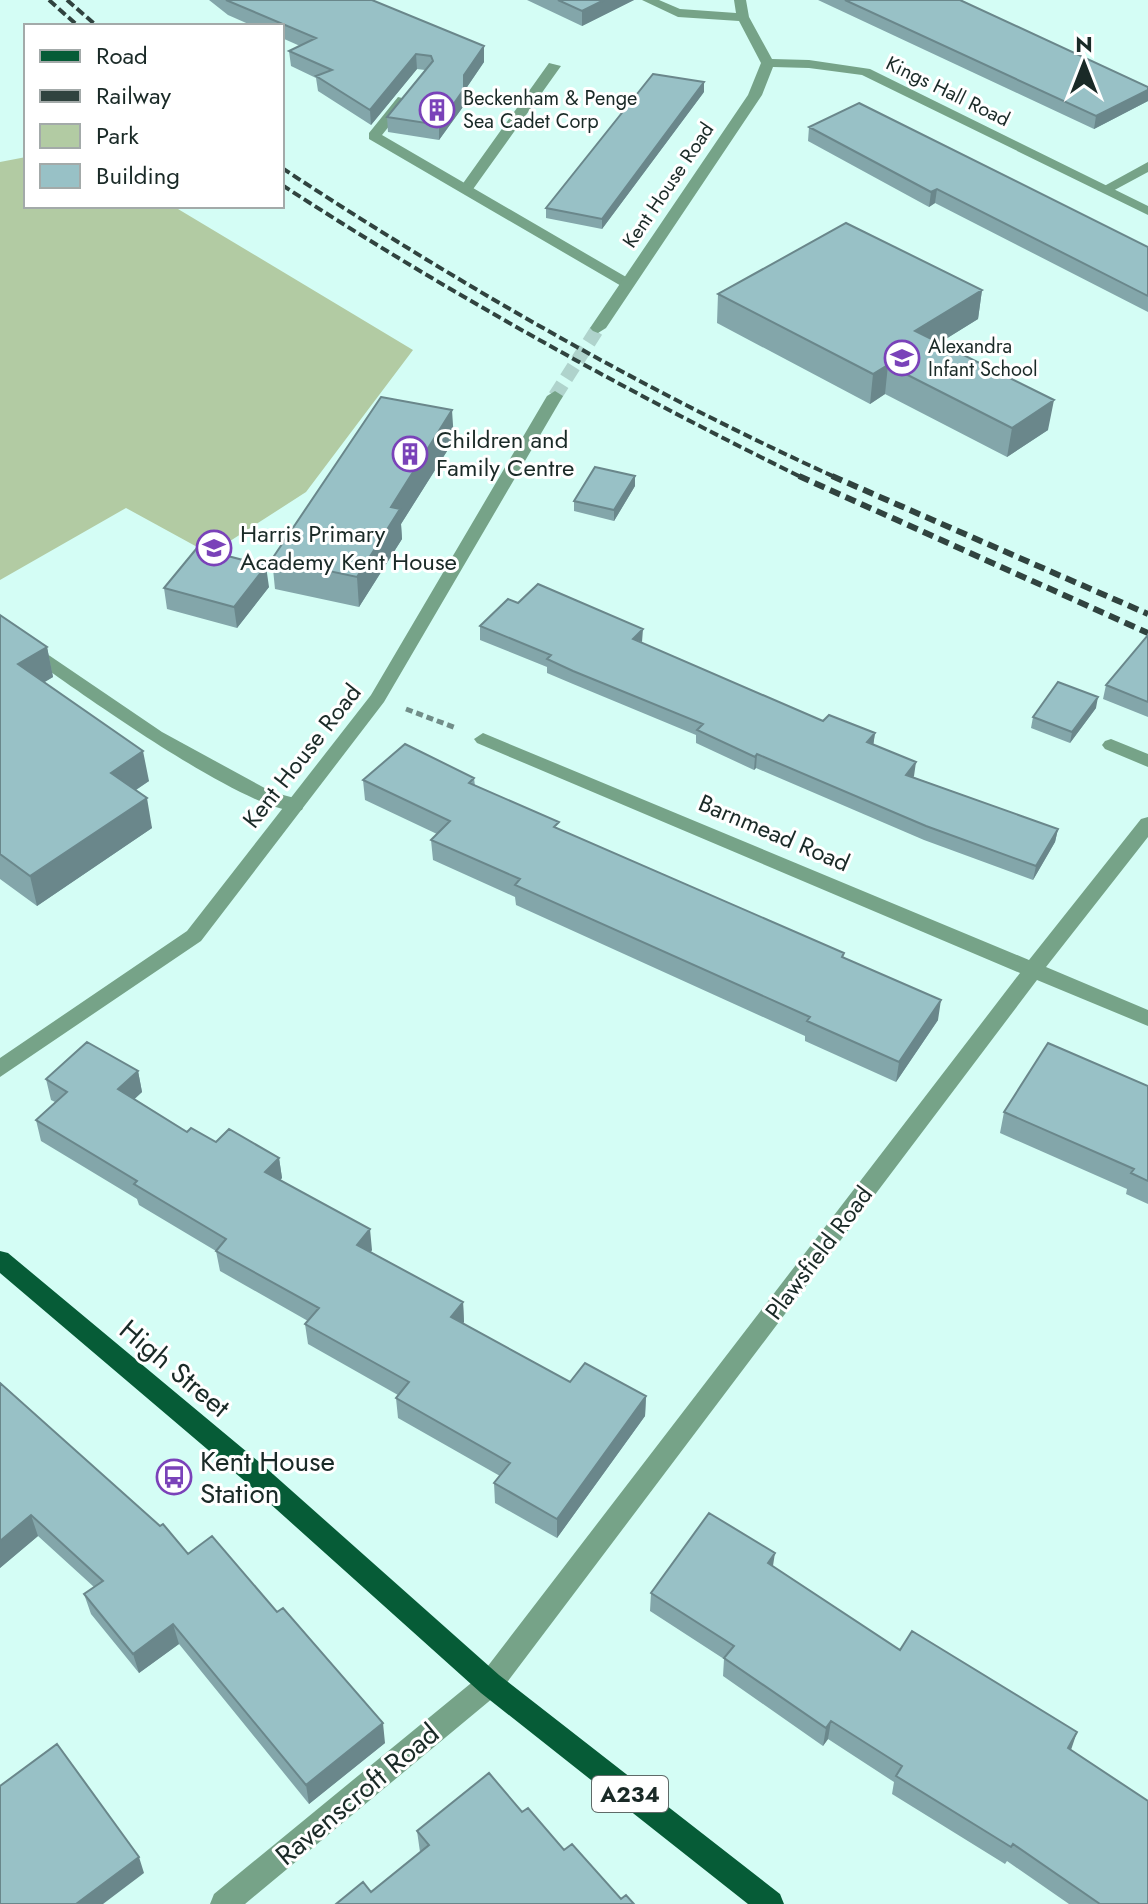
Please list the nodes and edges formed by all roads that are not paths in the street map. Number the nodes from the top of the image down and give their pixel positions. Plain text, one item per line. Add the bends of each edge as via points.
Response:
1 (648, 0) edge
2 (740, 0) edge
3 (743, 17) junction
4 (768, 63) junction
5 (554, 66) dead end
6 (414, 87) edge
7 (1148, 166) edge
8 (466, 189) junction
9 (1104, 190) junction
10 (1148, 211) edge
11 (628, 284) junction
12 (598, 328) tunnel mouth
13 (555, 396) tunnel mouth
14 (0, 628) edge
15 (483, 739) road end
16 (1111, 745) dead end
17 (1148, 761) edge
18 (295, 805) junction
19 (1148, 824) edge
20 (1034, 970) junction
21 (1148, 1018) edge
22 (0, 1069) edge
23 (1, 1262) edge
24 (490, 1684) junction
25 (224, 1904) edge
26 (770, 1904) edge

1 - 3 street via 678,13
2 - 3 street
3 - 4 street
4 - 9 street, Kings Hall Road via 865,72
4 - 11 street, Kent House Road via 755,95
5 - 8 street
6 - 8 street via 374,136
7 - 9 street
8 - 11 street
9 - 10 street, Kings Hall Road
11 - 12 street, Kent House Road
13 - 18 street, Kent House Road via 378,698
14 - 18 street via 156,736 266,797
15 - 20 street, Barnmead Road
16 - 17 street
18 - 22 street, Kent House Road via 194,936
19 - 20 street, Plawsfield Road
20 - 21 street, Barnmead Road
20 - 24 street, Plawsfield Road
23 - 24 main road, High Street / A234 via 256,1475
24 - 25 street, Ravenscroft Road
24 - 26 main road, A234

